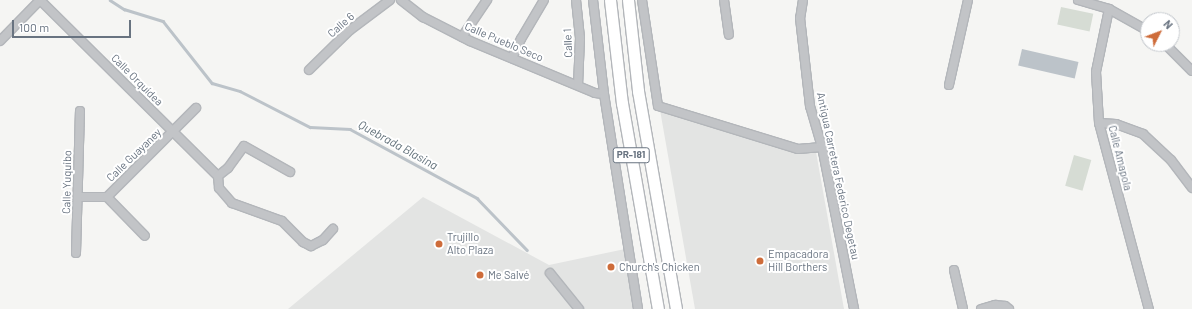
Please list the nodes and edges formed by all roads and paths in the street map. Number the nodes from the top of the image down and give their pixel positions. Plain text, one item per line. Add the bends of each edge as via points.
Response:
1 (40, 0) edge
2 (390, 0) edge
3 (401, 0) edge
4 (415, 0) edge
5 (487, 0) edge
6 (544, 0) edge
7 (576, 0) edge
8 (593, 0) edge
9 (610, 0) edge
10 (628, 0) edge
11 (642, 0) edge
12 (724, 0) edge
13 (803, 0) edge
14 (968, 0) edge
15 (1078, 0) edge
16 (410, 8) junction
17 (1108, 9) junction
18 (1140, 27) edge
19 (729, 35) dead end
20 (462, 37) junction
21 (0, 41) edge
22 (1173, 52) edge
23 (512, 58) junction
24 (309, 70) dead end
25 (1192, 71) edge
26 (578, 85) junction
27 (949, 85) dead end
28 (604, 94) junction
29 (196, 108) dead end
30 (80, 111) dead end
31 (1099, 123) junction
32 (173, 132) junction
33 (822, 147) junction
34 (290, 172) dead end
35 (218, 176) junction
36 (1192, 188) edge
37 (107, 196) junction
38 (78, 197) junction
39 (333, 229) dead end
40 (145, 236) dead end
41 (76, 253) dead end
42 (954, 270) dead end
43 (550, 273) dead end
44 (578, 309) edge
45 (638, 309) edge
46 (658, 309) edge
47 (676, 309) edge
48 (854, 309) edge
49 (962, 309) edge
50 (981, 309) edge
51 (1009, 309) edge
52 (1148, 309) edge

1 - 21 street
1 - 32 street, Calle Orquídea
2 - 24 street, Calle 6 via 350,30
3 - 16 street, Calle Pueblo Seco
4 - 16 street
5 - 20 street
6 - 23 street
7 - 26 street, Calle 1 via 580,38
8 - 28 street
9 - 46 main road, PR-181 via 622,103
10 - 47 main road, PR-181 via 638,91
11 - 33 street via 658,106 798,149
12 - 19 street
13 - 33 street, Antigua Carretera Federico Degetau via 800,18 810,106
14 - 27 street
15 - 17 street
16 - 20 street, Calle Pueblo Seco
17 - 18 street
17 - 31 street, Calle Amapola via 1096,72
20 - 23 street, Calle Pueblo Seco
22 - 25 street
23 - 26 street, Calle Pueblo Seco
26 - 28 street, Calle Pueblo Seco
28 - 45 street
29 - 32 street, Calle Guayaney
30 - 38 street, Calle Yuquibo
31 - 36 street via 1116,124 1142,134 1171,160
31 - 52 street, Calle Amapola
32 - 35 street, Calle Orquídea
32 - 37 street, Calle Guayaney
33 - 48 street, Antigua Carretera Federico Degetau
34 - 35 street via 244,146 228,168
35 - 39 street via 219,188 232,203 282,221 303,242 311,246 323,240
37 - 38 street, Calle Guayaney
37 - 40 street
38 - 41 street, Calle Yuquibo
42 - 49 street
43 - 44 street
50 - 51 street via 995,305

